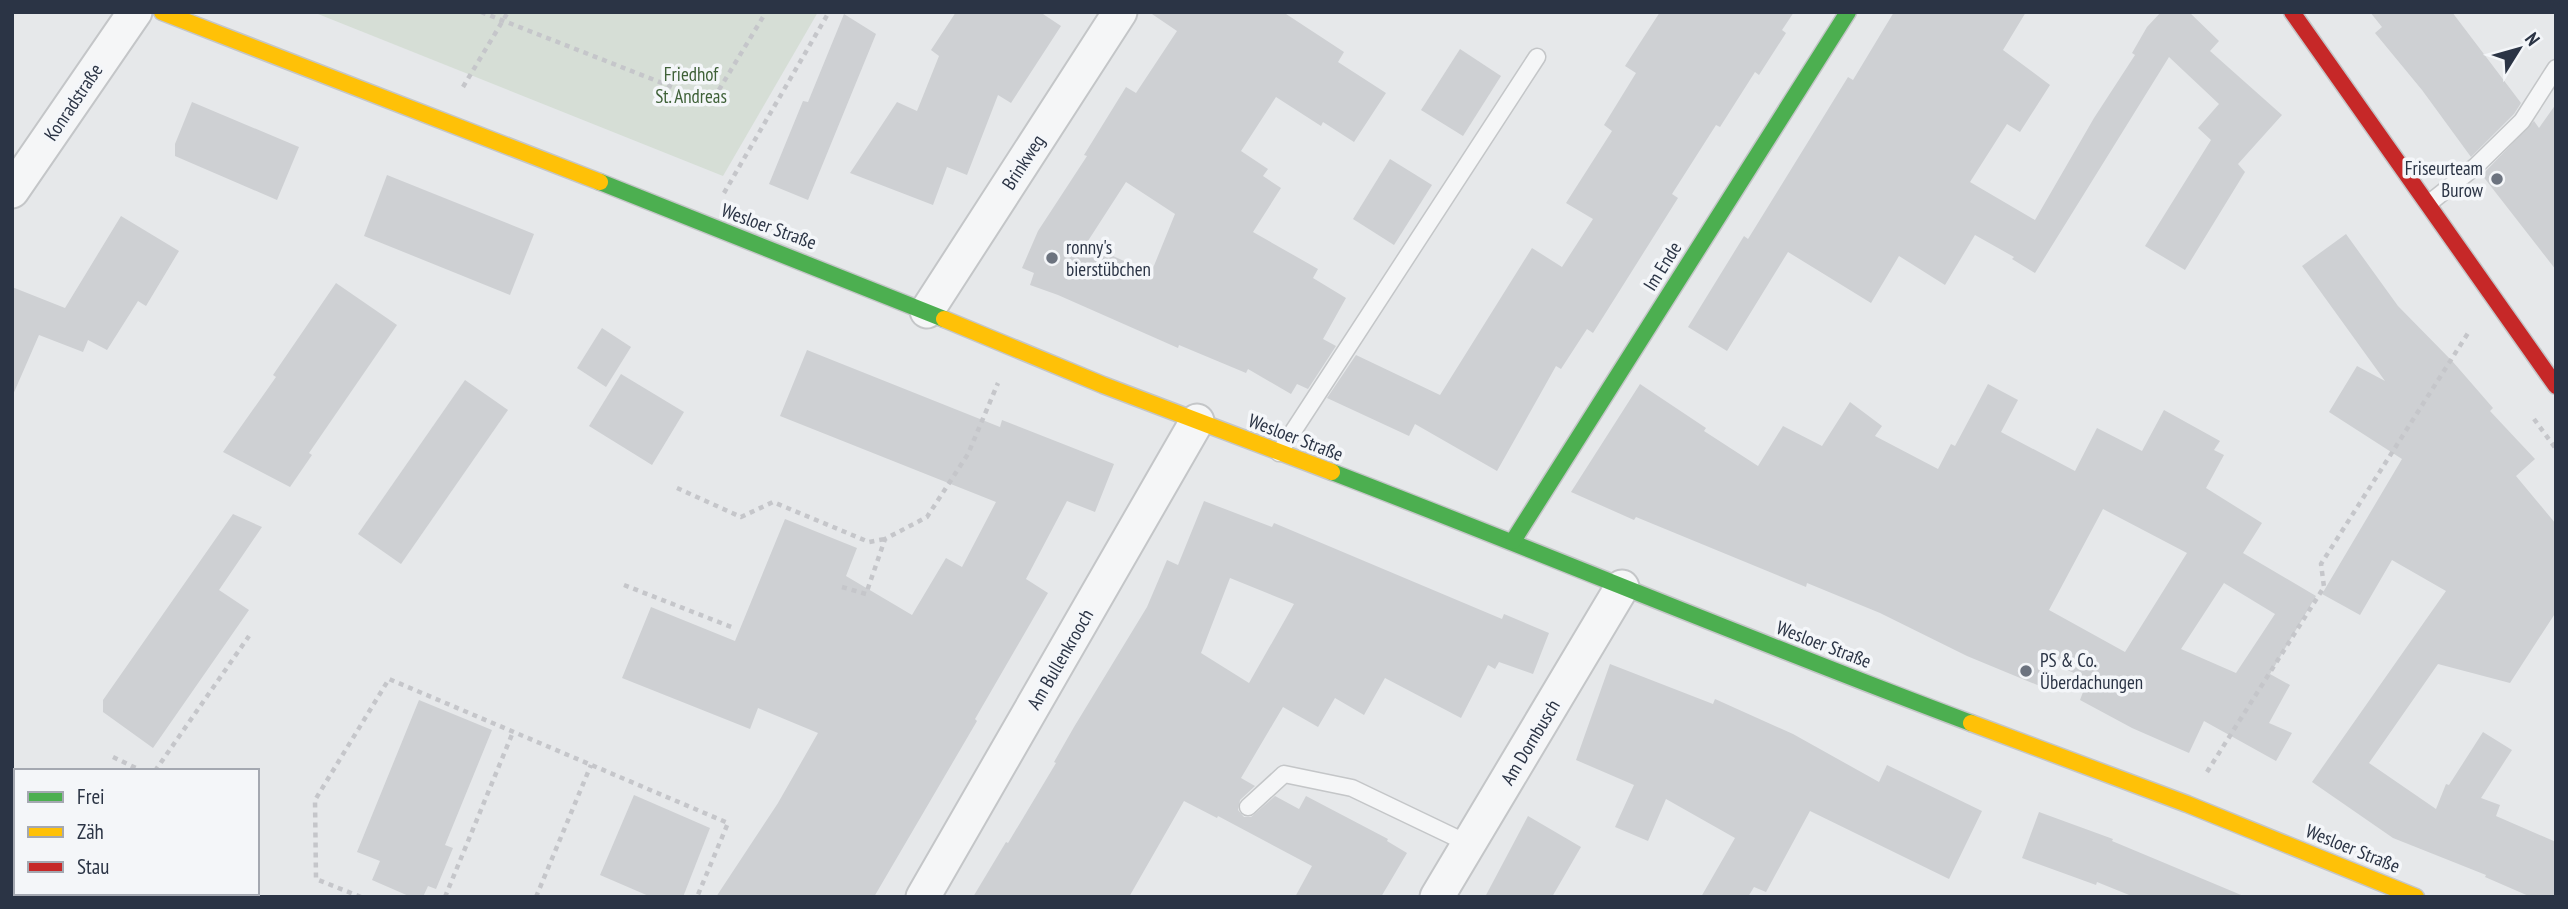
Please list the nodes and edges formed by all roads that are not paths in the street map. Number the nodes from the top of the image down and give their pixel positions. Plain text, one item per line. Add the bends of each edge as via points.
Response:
1 (135, 12) edge
2 (162, 12) edge
3 (1120, 12) edge
4 (1848, 12) edge
5 (2292, 12) edge
6 (1538, 57) dead end
7 (2556, 68) edge
8 (12, 191) edge
9 (2428, 204) junction
10 (927, 312) junction
11 (2556, 386) edge
12 (1197, 421) junction
13 (1279, 453) junction
14 (1513, 541) junction
15 (1622, 587) junction
16 (1248, 807) dead end
17 (1469, 844) junction
18 (923, 897) edge
19 (1437, 897) edge
20 (2416, 897) edge

1 - 8 street, Konradstraße
2 - 10 street, Wesloer Straße
3 - 10 street, Brinkweg
4 - 14 street, Im Ende
5 - 9 street
6 - 13 lane
7 - 9 lane via 2522,121
9 - 11 street
10 - 12 street, Wesloer Straße
12 - 13 street, Wesloer Straße
12 - 18 street, Am Bullenkrooch
13 - 14 street, Wesloer Straße
14 - 15 street, Wesloer Straße
15 - 17 street, Am Dornbusch
15 - 20 street, Wesloer Straße
16 - 17 lane via 1284,774 1352,788
17 - 19 street, Am Dornbusch

